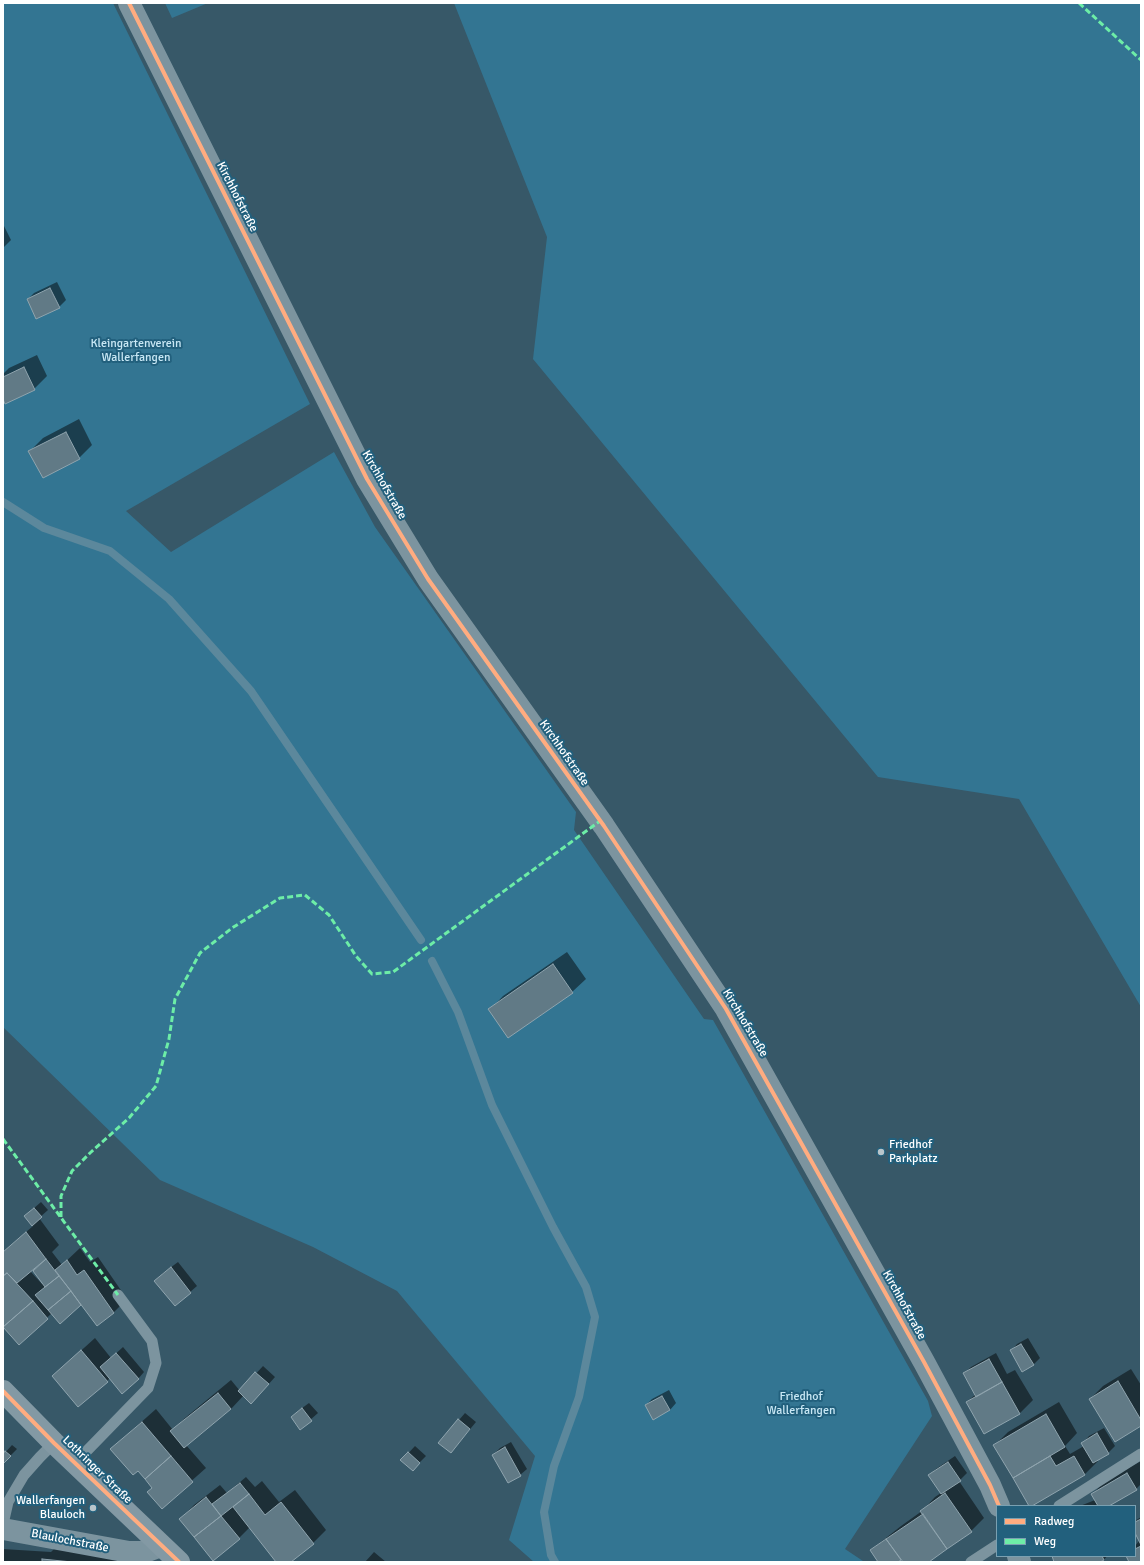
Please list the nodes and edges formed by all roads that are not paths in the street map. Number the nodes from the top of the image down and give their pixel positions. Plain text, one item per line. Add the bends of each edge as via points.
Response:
1 (130, 3) edge
2 (118, 1295) dead end
3 (3, 1391) edge
4 (54, 1443) junction
5 (1141, 1454) edge
6 (75, 1463) junction
7 (999, 1505) edge
8 (1061, 1505) edge
9 (3, 1524) edge
10 (3, 1529) edge
11 (161, 1546) junction
12 (996, 1546) edge
13 (178, 1562) edge
14 (971, 1562) edge

1 - 7 street, Kirchhofstraße via 367,479 428,579 604,826 726,1009 924,1362
2 - 6 lane via 152,1341 156,1363 148,1388
3 - 4 street, Lothringer Straße
4 - 6 street, Lothringer Straße
4 - 9 lane via 24,1475 8,1502
5 - 8 lane
6 - 11 street, Lothringer Straße
10 - 11 street, Blaulochstraße via 129,1552 145,1552
11 - 13 street, Lothringer Straße
12 - 14 lane

